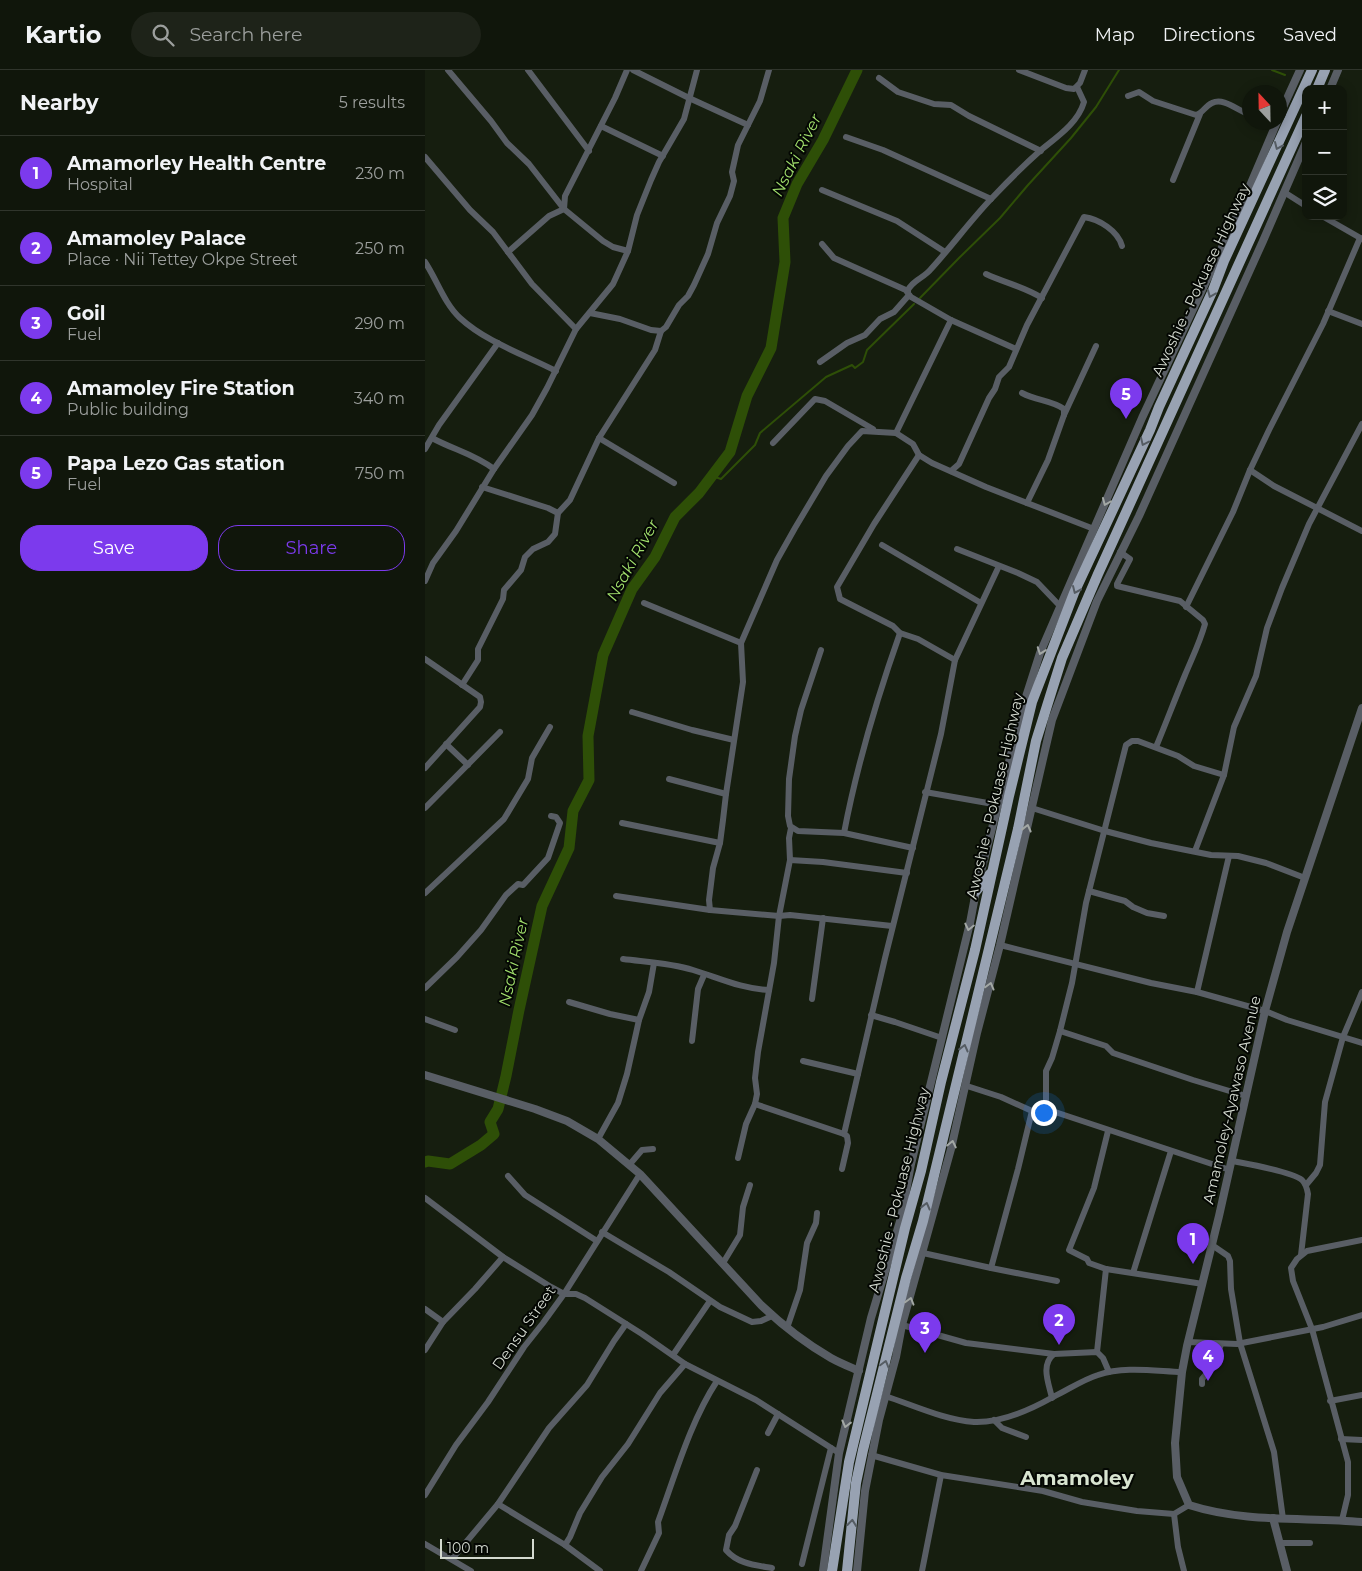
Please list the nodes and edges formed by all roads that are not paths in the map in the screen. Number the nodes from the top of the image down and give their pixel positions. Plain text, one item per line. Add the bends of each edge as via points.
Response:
1 (448, 70) edge
2 (627, 70) edge
3 (633, 70) edge
4 (697, 70) edge
5 (769, 70) edge
6 (1019, 70) edge
7 (1085, 70) edge
8 (1299, 70) edge
9 (1312, 70) edge
10 (1325, 70) edge
11 (1338, 70) edge
12 (531, 71) edge
13 (879, 78) dead end
14 (1319, 85) edge
15 (1332, 85) edge
16 (1077, 87) junction
17 (1128, 96) dead end
18 (689, 98) junction
19 (1287, 98) edge
20 (1242, 111) edge
21 (1200, 114) junction
22 (747, 125) junction
23 (1302, 125) edge
24 (601, 126) junction
25 (1274, 130) edge
26 (846, 137) dead end
27 (1041, 150) junction
28 (589, 151) junction
29 (1302, 151) edge
30 (663, 156) junction
31 (425, 157) edge
32 (1173, 180) dead end
33 (822, 190) dead end
34 (1284, 192) junction
35 (991, 199) junction
36 (1302, 203) edge
37 (564, 209) junction
38 (1330, 220) edge
39 (1361, 238) edge
40 (822, 244) dead end
41 (1122, 246) dead end
42 (628, 251) junction
43 (508, 252) junction
44 (945, 252) junction
45 (1224, 261) junction
46 (425, 262) edge
47 (1237, 269) junction
48 (986, 274) dead end
49 (908, 293) junction
50 (1043, 298) junction
51 (1329, 311) junction
52 (590, 313) junction
53 (951, 320) junction
54 (1362, 324) edge
55 (576, 329) junction
56 (661, 331) junction
57 (498, 343) junction
58 (1096, 346) dead end
59 (1016, 349) junction
60 (820, 362) dead end
61 (556, 371) junction
62 (1023, 393) dead end
63 (1064, 415) junction
64 (1362, 424) edge
65 (874, 430) junction
66 (897, 433) junction
67 (431, 438) junction
68 (599, 438) junction
69 (773, 443) dead end
70 (425, 449) edge
71 (919, 455) junction
72 (494, 469) junction
73 (1250, 470) junction
74 (951, 471) junction
75 (674, 484) dead end
76 (483, 487) junction
77 (1027, 503) junction
78 (1317, 509) junction
79 (558, 513) junction
80 (1094, 529) junction
81 (1362, 531) edge
82 (882, 545) dead end
83 (957, 549) dead end
84 (1120, 552) junction
85 (1088, 564) junction
86 (999, 566) junction
87 (1098, 574) junction
88 (425, 581) edge
89 (645, 603) dead end
90 (981, 603) junction
91 (1059, 606) junction
92 (1186, 607) junction
93 (900, 633) junction
94 (741, 643) junction
95 (821, 650) dead end
96 (425, 660) edge
97 (955, 660) junction
98 (462, 685) junction
99 (1362, 708) edge
100 (632, 712) dead end
101 (550, 727) dead end
102 (500, 732) dead end
103 (734, 740) junction
104 (447, 744) junction
105 (1156, 747) junction
106 (468, 764) junction
107 (425, 768) edge
108 (1223, 775) junction
109 (669, 779) dead end
110 (925, 792) junction
111 (726, 794) junction
112 (999, 805) junction
113 (425, 808) edge
114 (1032, 808) junction
115 (551, 816) dead end
116 (621, 824) dead end
117 (791, 828) junction
118 (1105, 831) junction
119 (845, 834) junction
120 (720, 843) junction
121 (913, 848) junction
122 (1195, 851) junction
123 (1229, 856) junction
124 (790, 860) junction
125 (992, 871) junction
126 (907, 873) junction
127 (1305, 878) junction
128 (976, 891) junction
129 (1089, 892) junction
130 (425, 893) edge
131 (616, 896) dead end
132 (710, 910) junction
133 (779, 916) junction
134 (1164, 916) dead end
135 (823, 918) junction
136 (892, 926) junction
137 (1001, 945) junction
138 (623, 958) dead end
139 (654, 963) junction
140 (1075, 963) junction
141 (704, 974) junction
142 (425, 988) edge
143 (769, 990) junction
144 (1197, 992) junction
145 (1362, 992) edge
146 (812, 999) dead end
147 (569, 1002) dead end
148 (1265, 1011) junction
149 (871, 1015) junction
150 (425, 1020) edge
151 (639, 1020) junction
152 (455, 1030) dead end
153 (1061, 1031) junction
154 (942, 1038) junction
155 (1343, 1038) junction
156 (692, 1041) dead end
157 (1362, 1043) edge
158 (803, 1061) dead end
159 (858, 1074) junction
160 (425, 1075) edge
161 (967, 1086) junction
162 (1246, 1096) junction
163 (755, 1104) junction
164 (1046, 1109) junction
165 (1032, 1111) junction
166 (1108, 1131) junction
167 (844, 1134) junction
168 (598, 1139) junction
169 (653, 1149) dead end
170 (1171, 1151) junction
171 (738, 1158) dead end
172 (1232, 1161) junction
173 (629, 1164) junction
174 (842, 1169) dead end
175 (1230, 1170) junction
176 (640, 1174) junction
177 (508, 1176) dead end
178 (750, 1185) dead end
179 (1307, 1185) junction
180 (425, 1198) edge
181 (817, 1213) dead end
182 (602, 1232) junction
183 (597, 1240) junction
184 (1362, 1240) edge
185 (1212, 1245) junction
186 (918, 1253) junction
187 (1301, 1255) junction
188 (503, 1257) junction
189 (723, 1263) junction
190 (991, 1268) junction
191 (919, 1269) joint
192 (1105, 1270) junction
193 (1133, 1273) junction
194 (1057, 1281) dead end
195 (1203, 1284) junction
196 (563, 1294) junction
197 (710, 1302) junction
198 (425, 1309) edge
199 (1362, 1315) edge
200 (772, 1316) junction
201 (443, 1322) junction
202 (626, 1324) junction
203 (902, 1325) junction
204 (787, 1328) junction
205 (1312, 1329) junction
206 (1188, 1342) junction
207 (1240, 1343) junction
208 (1221, 1344) junction
209 (425, 1350) edge
210 (1097, 1352) junction
211 (1054, 1354) junction
212 (673, 1355) junction
213 (685, 1364) junction
214 (859, 1372) junction
215 (1109, 1372) junction
216 (1181, 1372) junction
217 (717, 1381) junction
218 (1202, 1384) dead end
219 (1362, 1395) edge
220 (885, 1396) junction
221 (1052, 1398) junction
222 (1330, 1401) junction
223 (778, 1414) junction
224 (995, 1420) junction
225 (768, 1433) dead end
226 (1026, 1437) dead end
227 (1341, 1439) junction
228 (1362, 1440) edge
229 (831, 1448) junction
230 (839, 1453) junction
231 (871, 1455) junction
232 (757, 1470) dead end
233 (941, 1475) junction
234 (425, 1495) edge
235 (499, 1504) junction
236 (1189, 1506) junction
237 (1175, 1514) junction
238 (1273, 1518) junction
239 (1283, 1519) junction
240 (1342, 1520) junction
241 (1362, 1522) edge
242 (1280, 1543) junction
243 (1310, 1543) dead end
244 (425, 1544) edge
245 (565, 1545) junction
246 (452, 1559) junction
247 (802, 1564) dead end
248 (772, 1568) dead end
249 (471, 1571) edge
250 (600, 1571) edge
251 (641, 1571) edge
252 (823, 1571) edge
253 (832, 1571) edge
254 (847, 1571) edge
255 (857, 1571) edge
256 (923, 1571) edge
257 (1184, 1571) edge
258 (1287, 1571) edge

1 - 37 street
2 - 24 street
3 - 18 street
4 - 18 street
5 - 22 street via 760,100
6 - 16 street via 1066,88
7 - 16 street
8 - 19 street
9 -> 45 main road, Awoshie - Pokuase Highway
10 - 14 main road
11 - 15 street
12 - 28 street
13 - 27 street via 898,92 934,104 951,105
16 - 27 street via 1084,100 1080,112 1057,138
17 - 21 street via 1139,92 1153,101
18 - 22 street
18 - 30 street via 684,119
20 - 21 street via 1216,102
21 - 32 street
22 - 56 street via 738,145 730,196 700,272
23 - 47 main road, Awoshie - Pokuase Highway
24 - 28 street
24 - 30 street
25 -> 80 street
26 - 35 street via 883,150
27 - 35 street
28 - 37 street via 565,196
29 - 34 street
30 - 42 street via 637,215
31 - 43 street
33 - 44 street via 897,221
34 - 36 street
34 - 84 street
35 - 44 street
37 - 42 street via 603,241
37 - 43 street via 549,216
38 - 39 street
39 - 51 street
40 - 49 street via 834,258
41 - 50 street via 1101,222 1084,217
42 - 52 street via 613,284
43 - 55 street via 532,284
44 - 49 street via 930,271 909,286
45 - 47 main road
45 -> 85 main road, Awoshie - Pokuase Highway
46 - 57 street via 443,296 460,318
47 - 87 main road, Awoshie - Pokuase Highway
48 - 50 street
49 - 53 street
49 - 60 street via 894,312 879,319 865,335
50 - 59 street
51 - 54 street
51 - 73 street
52 - 55 street
52 - 56 street
53 - 59 street
53 - 66 street
55 - 61 street
56 - 68 street via 655,350
57 - 61 street
57 - 67 street
58 - 63 street
59 - 74 street via 1009,367 999,377 959,464
61 - 72 street via 532,415
62 - 63 street via 1060,406
63 - 77 street via 1048,460
64 - 78 street
65 - 66 street
65 - 69 street via 825,401 815,400
65 - 94 street via 862,431 827,476 777,560
66 - 71 street via 913,444
67 - 70 street
67 - 72 street via 471,454
68 - 75 street
68 - 79 street via 570,500
71 - 74 street
71 - 93 street via 837,586 840,599 893,626
72 - 76 street
73 - 78 street
73 - 92 street
74 - 77 street
76 - 79 street
76 - 88 street via 433,563
77 - 80 street
78 - 81 street
78 - 108 street via 1267,628 1256,676 1234,726
79 - 98 street via 555,534 548,542 533,548 525,557 521,570 504,590 503,599 478,649 478,660
80 - 91 street
82 - 90 street
83 - 86 street
84 - 92 street via 1130,559 1117,586 1180,601
84 - 114 street via 1097,601 1052,720
85 - 87 main road
85 -> 125 main road, Awoshie - Pokuase Highway via 1032,702
86 - 90 street
86 - 91 street via 1037,582
186 -> 87 main road, Awoshie - Pokuase Highway via 1036,741 1062,658
89 - 94 street
90 - 97 street
91 -> 112 street via 1024,703
92 - 105 street via 1205,624
93 - 97 street via 918,639
93 - 119 street via 856,776
94 - 103 street via 743,682
95 - 117 street via 795,736 789,779 788,816
96 - 98 street
97 - 110 street via 941,734
98 - 104 street via 480,697 480,707
99 - 127 street, Amamoley-Ayawaso Avenue
100 - 103 street
101 - 130 street via 532,758 529,779 504,819
102 - 106 street
103 - 111 street
104 - 106 street
104 - 107 street
105 - 108 street via 1194,766
105 - 118 street via 1132,740 1126,744
106 - 113 street
108 - 122 street
109 - 111 street
110 - 112 street
110 - 121 street
111 - 120 street
112 - 128 street
114 - 118 street
137 -> 114 street
115 - 142 street via 560,823 548,858 523,885 518,884 506,895 481,930
116 - 120 street
117 - 119 street
117 - 124 street
118 - 122 street
118 - 129 street
119 - 121 street
120 - 132 street via 713,868
121 - 126 street
122 - 123 street
123 - 127 street via 1266,863
123 - 144 street
124 - 126 street
124 - 133 street
125 - 128 main road
125 - 253 main road, Awoshie - Pokuase Highway via 849,1462
126 - 136 street
127 - 148 street, Amamoley-Ayawaso Avenue
128 -> 154 street
129 - 134 street
129 - 140 street
131 - 132 street
132 - 133 street
133 - 135 street
133 - 143 street
135 - 136 street
135 - 146 street
136 - 149 street
137 - 140 street
161 -> 137 street via 977,1032
138 - 139 street
139 - 141 street
139 - 151 street via 649,992
140 - 144 street
140 - 153 street
141 - 143 street via 737,985
141 - 156 street
143 - 163 street via 758,1052
144 - 148 street
145 - 155 street
147 - 151 street
148 - 155 street
148 - 162 street, Amamoley-Ayawaso Avenue
149 - 154 street
149 - 159 street
150 - 152 street
151 - 168 street via 618,1103
153 - 162 street via 1106,1046 1113,1053
153 - 164 street via 1046,1071
154 - 214 street via 901,1218 871,1318
155 - 157 street
155 - 179 street via 1325,1102 1320,1165
158 - 159 street
159 - 167 street
160 - 168 street via 567,1121
161 - 165 street
186 -> 161 street
162 - 172 street, Amamoley-Ayawaso Avenue
163 - 167 street
163 - 171 street via 746,1124
164 - 165 street
164 - 166 street
165 - 190 street
166 - 170 street
166 - 192 street via 1093,1188 1069,1247 1071,1252
167 - 174 street via 848,1143
168 - 173 street
169 - 173 street via 641,1150
170 - 175 street
170 - 193 street
172 - 175 street, Amamoley-Ayawaso Avenue
172 - 179 street via 1289,1174
173 - 176 street
175 - 185 street, Amamoley-Ayawaso Avenue
176 - 182 street, Densu Street
176 - 189 street
177 - 183 street via 525,1195
178 - 189 street via 743,1207 740,1235
179 - 187 street
180 - 188 street
181 - 204 street via 807,1243 800,1290
182 - 183 street, Densu Street
182 - 197 street via 669,1272
183 - 196 street, Densu Street
184 - 187 street via 1313,1249
185 - 195 street, Amamoley-Ayawaso Avenue
185 - 207 street via 1230,1260
186 - 190 street
186 - 191 main road
254 -> 186 main road, Awoshie - Pokuase Highway via 856,1483 863,1450
187 - 205 street via 1293,1264 1291,1273
188 - 196 street
188 - 201 street
189 - 200 street
190 - 194 street
203 -> 191 street
192 - 193 street
192 - 210 street
193 - 195 street
195 - 206 street, Amamoley-Ayawaso Avenue
196 - 202 street via 577,1294
196 - 234 street, Densu Street
197 - 200 street via 752,1322
197 - 212 street
198 - 201 street
199 - 205 street
200 - 204 street
201 - 209 street
202 - 212 street
202 - 235 street via 587,1385 549,1428
203 - 211 street via 966,1343
203 - 220 street
204 - 214 street
205 - 207 street
205 - 222 street
206 - 208 street
206 - 216 street, Amamoley-Ayawaso Avenue
207 - 208 street
207 - 239 street via 1274,1452
208 - 218 street via 1215,1364 1202,1379
210 - 211 street
210 - 215 street
211 - 221 street via 1049,1358 1046,1371
212 - 213 street
213 - 217 street
213 - 245 street via 660,1393 628,1444 602,1477
214 -> 230 street
215 - 216 street
215 - 221 street
216 - 236 street, Amamoley-Ayawaso Avenue via 1176,1415 1176,1467
217 - 223 street
217 - 251 street via 690,1435 658,1522 659,1533
219 - 222 street
220 - 224 street via 960,1420
220 - 231 street
221 - 224 street
222 - 227 street
223 - 225 street
223 - 229 street
224 - 226 street via 1002,1428
227 - 228 street
227 - 240 street via 1349,1476
229 - 230 street
229 - 247 street
230 - 252 street
231 - 233 street
231 - 255 street
232 - 248 street via 729,1535 726,1550 745,1564
233 - 237 street via 1082,1502
233 - 256 street
235 - 245 street
235 - 246 street
236 - 237 street
236 - 238 street via 1231,1515
237 - 257 street
238 - 239 street
238 - 242 street
239 - 240 street
240 - 241 street
242 - 243 street
242 - 258 street
244 - 246 street
245 - 250 street
246 - 249 street

